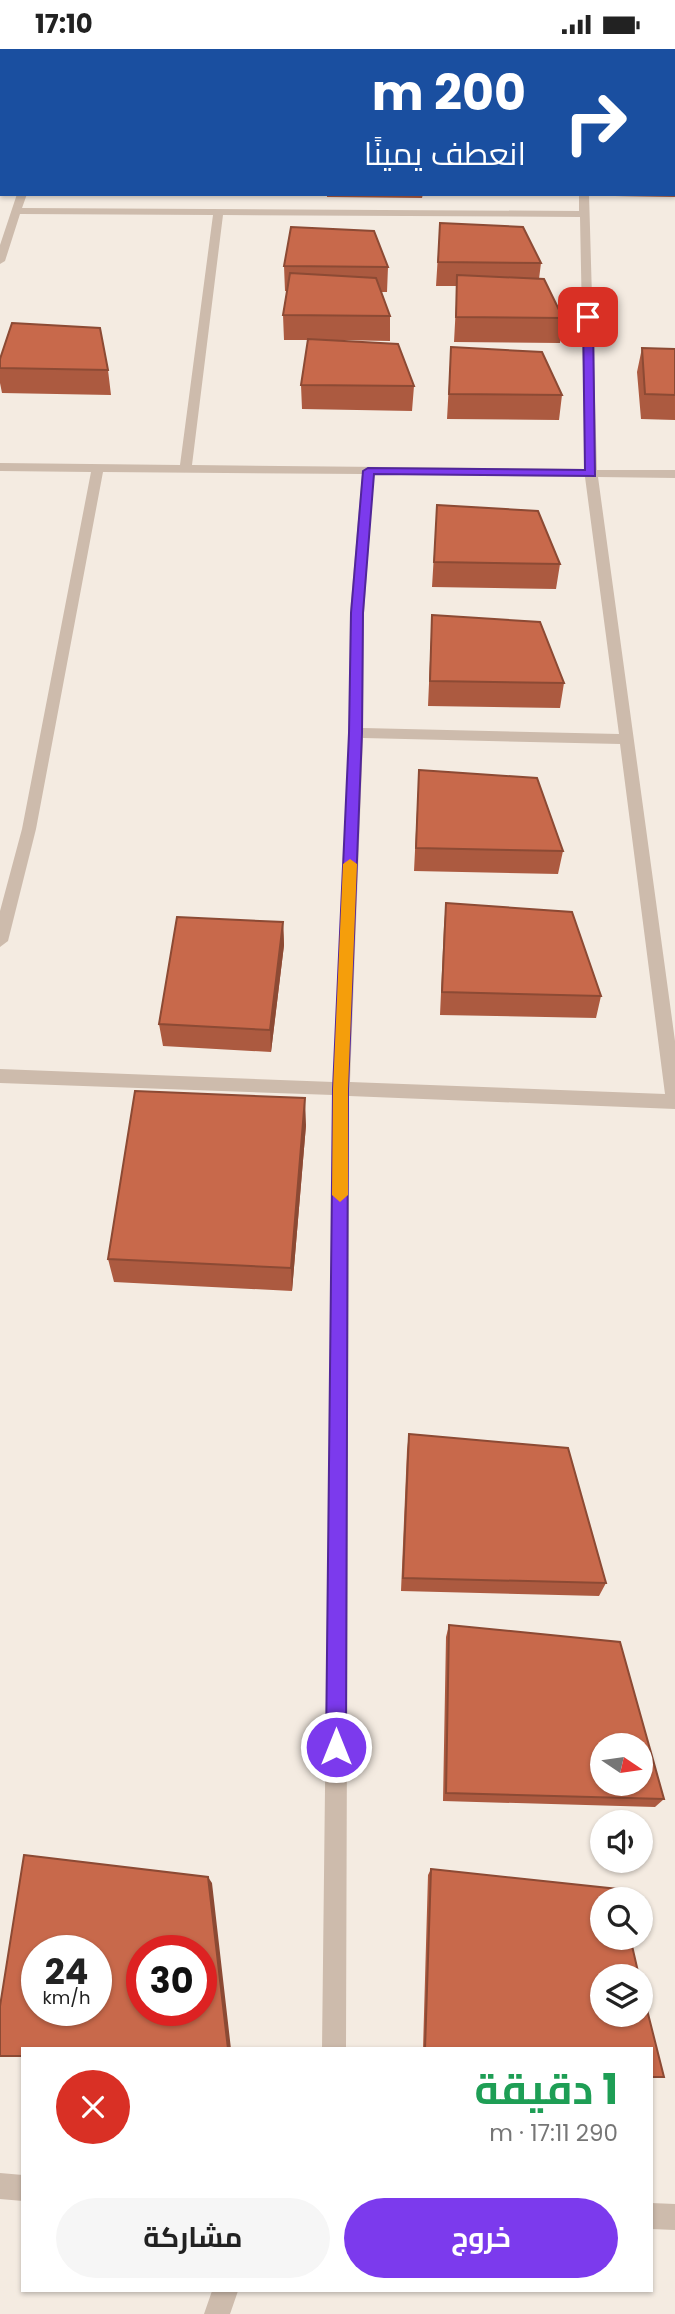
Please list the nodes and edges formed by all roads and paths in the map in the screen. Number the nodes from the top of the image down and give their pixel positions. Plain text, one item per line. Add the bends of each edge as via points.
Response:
1 (21, 196) edge
2 (584, 196) edge
3 (16, 211) junction
4 (218, 212) junction
5 (586, 214) junction
6 (0, 261) edge
7 (0, 467) edge
8 (98, 468) junction
9 (186, 469) junction
10 (368, 471) junction
11 (591, 473) junction
12 (675, 474) edge
13 (356, 733) junction
14 (626, 739) junction
15 (0, 941) edge
16 (0, 1076) edge
17 (341, 1089) junction
18 (675, 1102) edge
19 (334, 2047) edge
20 (0, 2186) edge
21 (21, 2188) edge
22 (653, 2216) edge
23 (675, 2217) edge
24 (225, 2292) edge
25 (217, 2314) edge

1 - 3 street
2 - 5 street
3 - 4 street
3 - 6 street
4 - 5 street
4 - 9 street
5 - 11 street
7 - 8 street
8 - 9 street
8 - 15 street via 29,829
9 - 10 street
10 - 11 street
10 - 13 street via 357,613
11 - 12 street
11 - 14 street
13 - 14 street
13 - 17 street
14 - 18 street
16 - 17 street
17 - 18 street
17 - 19 street
20 - 21 street
22 - 23 street
24 - 25 street

